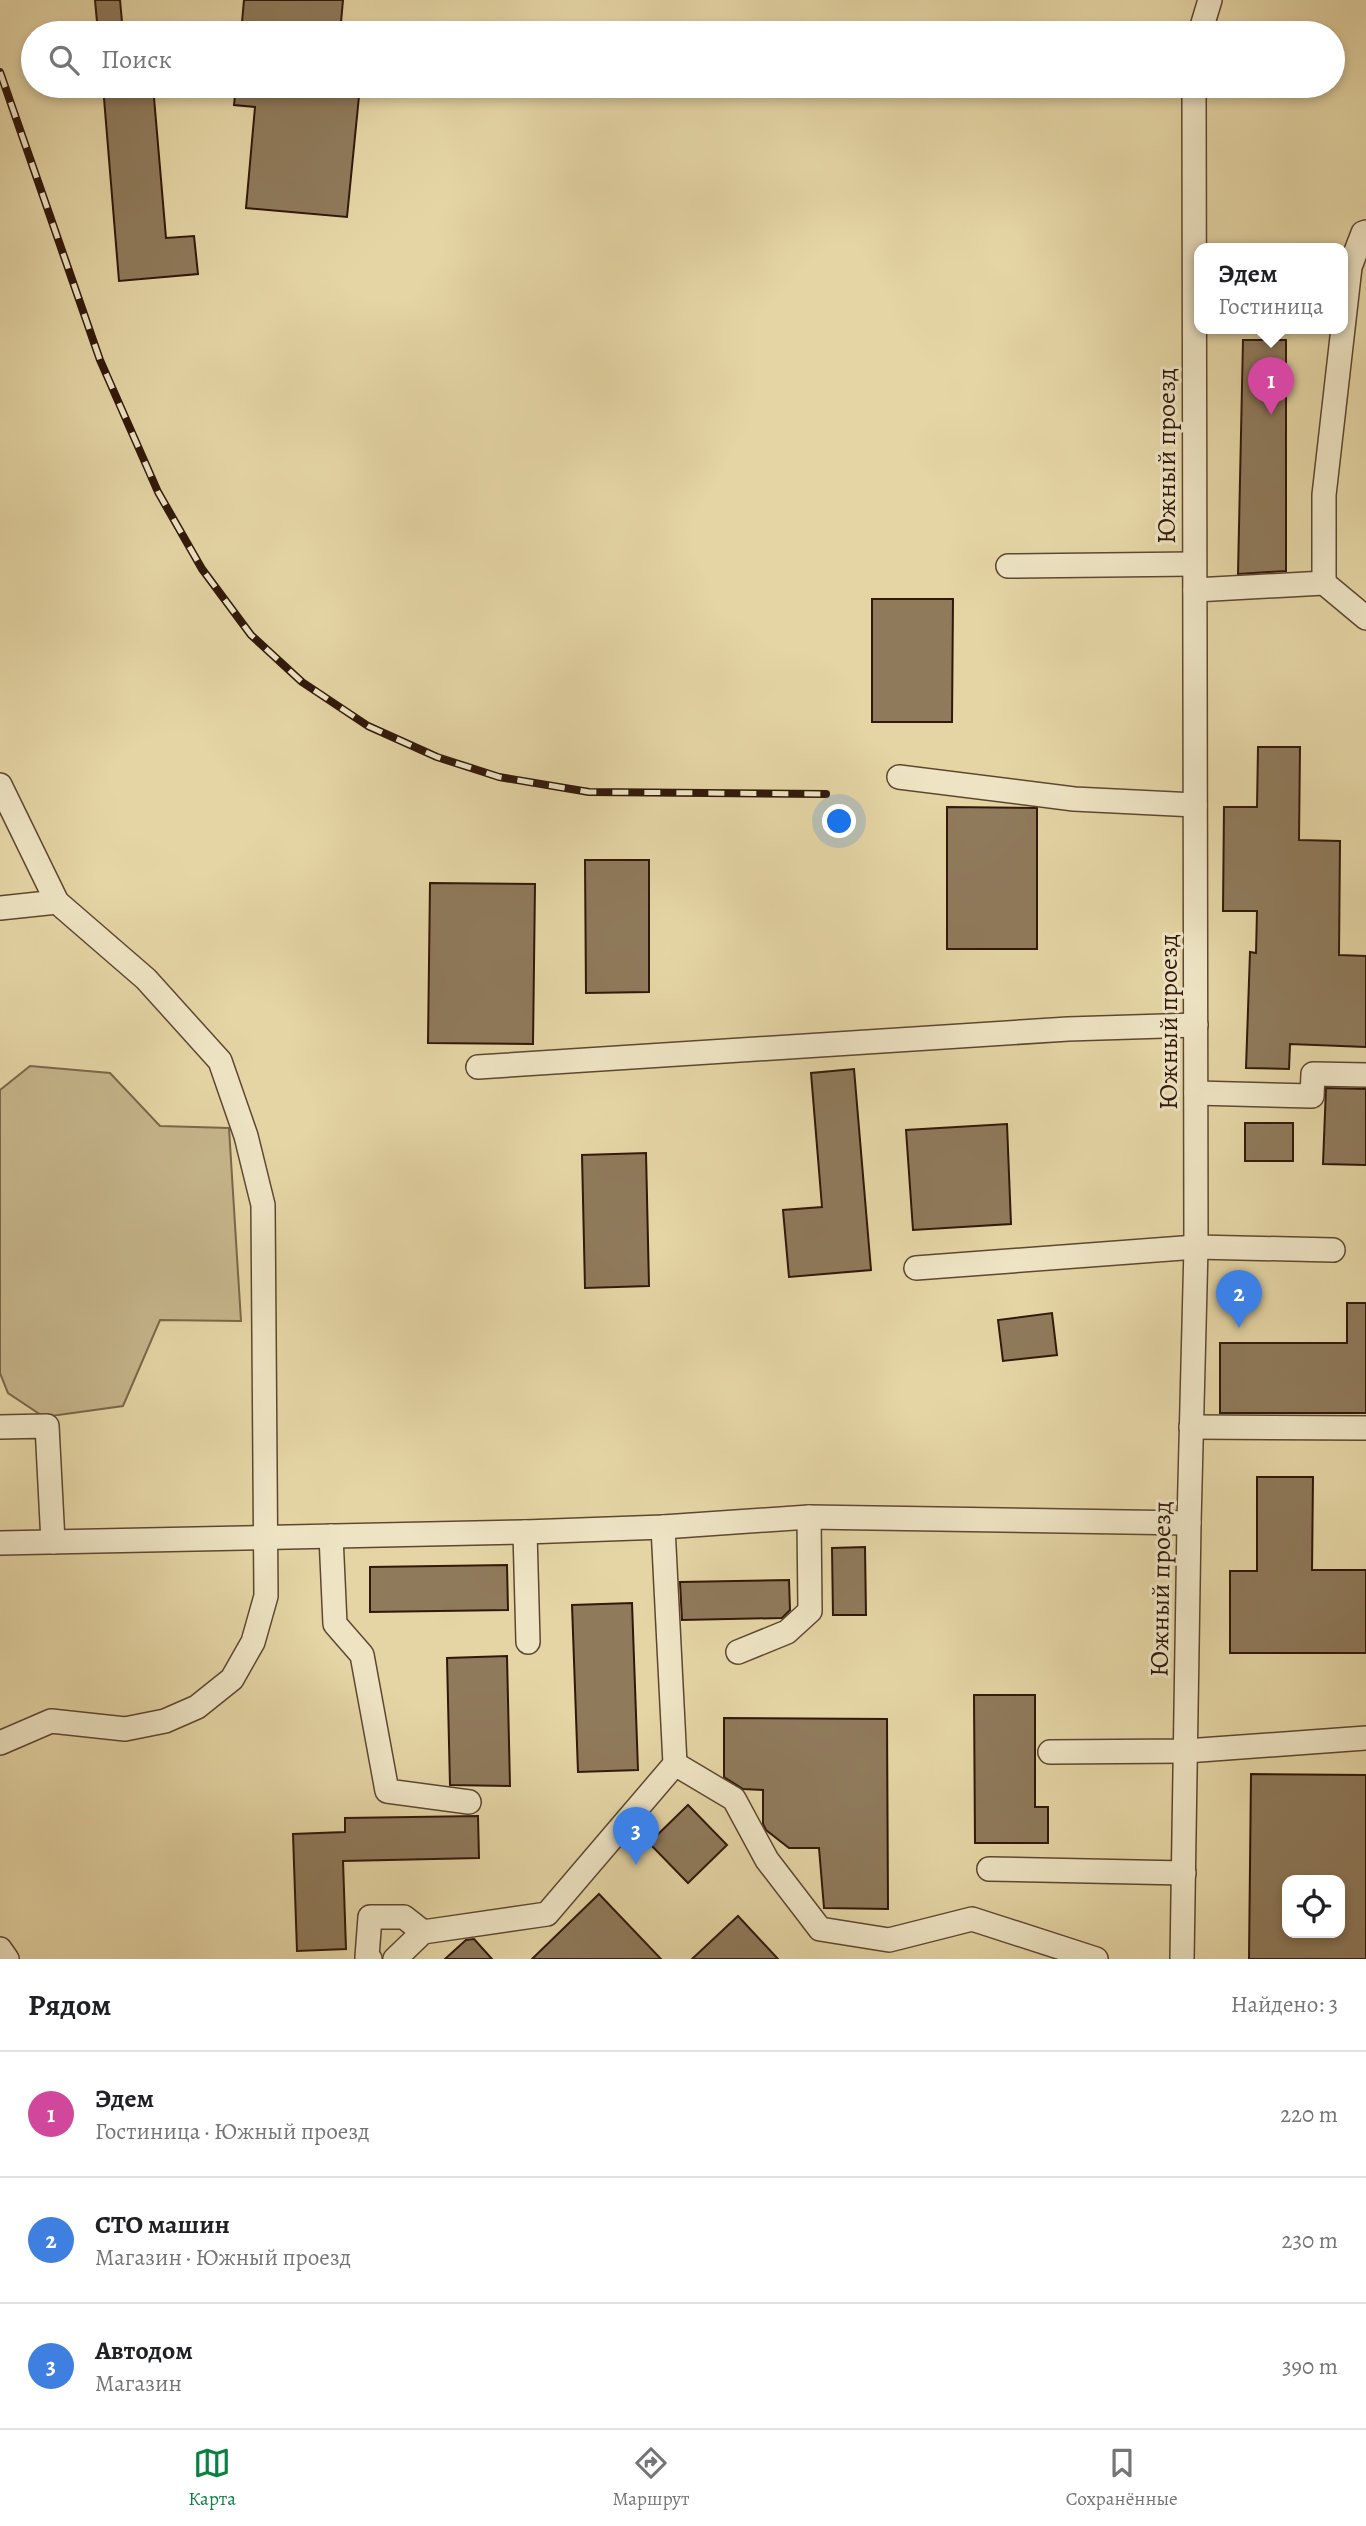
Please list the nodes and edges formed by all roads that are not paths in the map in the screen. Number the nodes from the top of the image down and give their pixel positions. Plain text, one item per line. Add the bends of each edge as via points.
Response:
1 (1210, 0) edge
2 (1204, 21) edge
3 (1194, 98) edge
4 (1366, 232) edge
5 (1194, 243) edge
6 (1194, 243) edge
7 (1348, 285) edge
8 (1194, 334) edge
9 (1194, 334) edge
10 (1342, 334) edge
11 (1194, 564) junction
12 (1008, 566) dead end
13 (1324, 583) junction
14 (1195, 590) junction
15 (1366, 618) edge
16 (899, 777) dead end
17 (0, 785) edge
18 (1195, 805) junction
19 (57, 902) junction
20 (0, 908) edge
21 (1196, 1025) junction
22 (478, 1067) dead end
23 (1366, 1075) edge
24 (1196, 1093) junction
25 (1196, 1247) junction
26 (1333, 1250) dead end
27 (916, 1268) dead end
28 (0, 1427) edge
29 (1191, 1427) junction
30 (1366, 1428) edge
31 (809, 1517) junction
32 (1189, 1523) junction
33 (663, 1527) junction
34 (525, 1532) junction
35 (331, 1536) junction
36 (265, 1538) junction
37 (53, 1542) junction
38 (0, 1543) edge
39 (528, 1642) dead end
40 (738, 1652) dead end
41 (1366, 1738) edge
42 (0, 1743) edge
43 (1185, 1751) junction
44 (1050, 1752) dead end
45 (674, 1764) junction
46 (469, 1802) dead end
47 (989, 1869) dead end
48 (1184, 1873) junction
49 (423, 1931) junction
50 (0, 1949) edge
51 (7, 1959) edge
52 (370, 1959) edge
53 (396, 1959) edge
54 (1096, 1959) edge
55 (1182, 1959) edge

1 - 2 street
3 - 5 street, Южный проезд
4 - 7 street via 1350,267
6 - 8 street, Южный проезд
9 - 11 street, Южный проезд
10 - 13 street via 1324,495
11 - 12 street
11 - 14 street, Южный проезд
13 - 14 street
13 - 15 street
14 - 18 street, Южный проезд
16 - 18 street via 1074,799
17 - 19 street
18 - 21 street, Южный проезд
19 - 20 street
19 - 36 street via 146,979 220,1061 246,1136 262,1205
21 - 22 street
21 - 24 street, Южный проезд
23 - 24 street via 1313,1074 1312,1096
24 - 25 street, Южный проезд
25 - 26 street
25 - 27 street
25 - 29 street, Южный проезд
28 - 37 street via 47,1426
29 - 30 street
29 - 32 street, Южный проезд
31 - 32 street
31 - 33 street
31 - 40 street via 810,1611 787,1632
32 - 43 street, Южный проезд
33 - 34 street
33 - 45 street
34 - 35 street
34 - 39 street
35 - 36 street
35 - 46 street via 335,1624 362,1655 387,1791
36 - 37 street
36 - 42 street via 266,1597 253,1643 232,1679 197,1707 165,1721 125,1729 51,1721
37 - 38 street
41 - 43 street
43 - 44 street
43 - 48 street, Южный проезд
45 - 49 street via 547,1914
45 - 54 street via 734,1799 767,1860 820,1928 889,1940 972,1919
47 - 48 street
48 - 55 street, Южный проезд
49 - 52 street via 404,1917 370,1917
49 - 53 street
50 - 51 street

